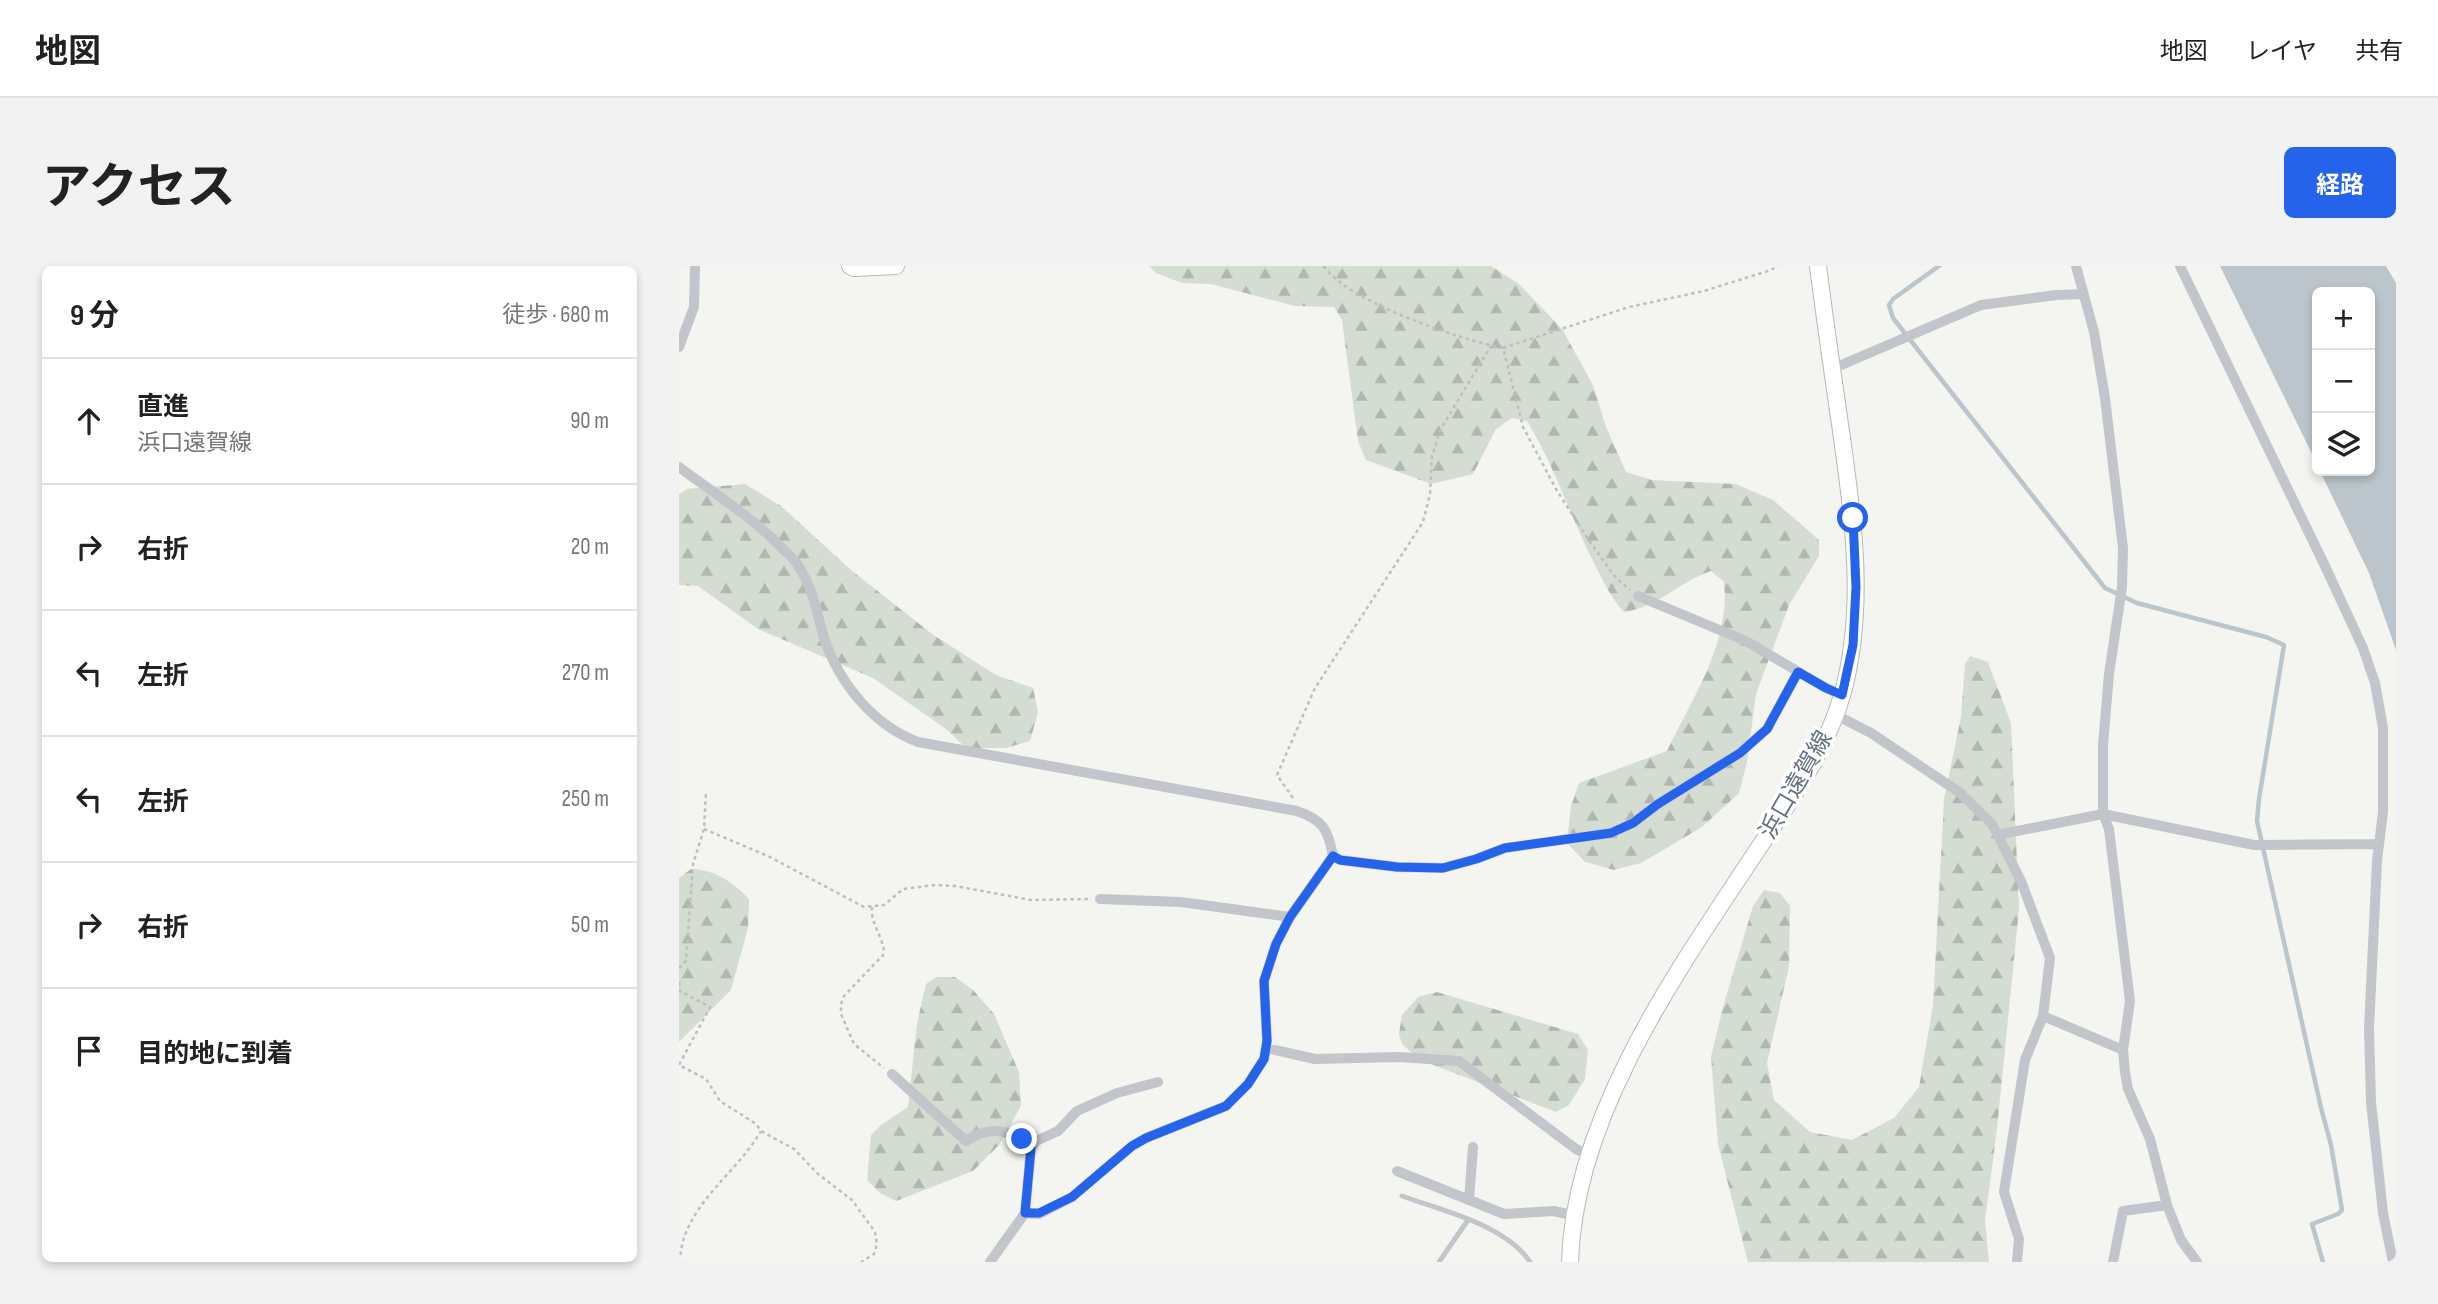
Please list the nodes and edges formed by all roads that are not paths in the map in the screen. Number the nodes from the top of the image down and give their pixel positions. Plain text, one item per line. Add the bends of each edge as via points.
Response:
1 (695, 266) edge
2 (850, 266) edge
3 (896, 266) edge
4 (1818, 266) edge
5 (2076, 266) edge
6 (2180, 266) edge
7 (2084, 294) junction
8 (679, 347) edge
9 (1832, 369) junction
10 (679, 467) edge
11 (1638, 596) road end
12 (1798, 672) junction
13 (1842, 695) junction
14 (1834, 714) junction
15 (2103, 814) junction
16 (1997, 835) junction
17 (2379, 844) junction
18 (1333, 856) junction
19 (1100, 899) road end
20 (1290, 917) junction
21 (2043, 1016) junction
22 (1266, 1048) junction
23 (2123, 1050) junction
24 (892, 1074) road end
25 (1158, 1082) dead end
26 (1473, 1147) dead end
27 (1031, 1148) junction
28 (1590, 1156) junction
29 (1397, 1171) dead end
30 (1402, 1196) dead end
31 (1469, 1200) junction
32 (2167, 1205) junction
33 (1025, 1213) junction
34 (1576, 1216) junction
35 (1468, 1220) junction
36 (991, 1262) edge
37 (1439, 1262) edge
38 (1530, 1262) edge
39 (1570, 1262) edge
40 (2017, 1262) edge
41 (2113, 1262) edge
42 (2197, 1262) edge
43 (2393, 1262) edge

1 - 8 street via 694,307
2 - 3 main road
4 - 9 main road, 浜口遠賀線
5 - 7 street
6 - 17 street via 2324,564 2375,683 2383,729
7 - 9 street via 1981,305
7 - 15 street via 2105,398 2123,548 2103,745
9 - 13 main road, 浜口遠賀線 via 1853,518 1856,587 1853,645
10 - 18 street via 762,528 798,564 837,669 866,707 902,736 1297,811 1323,825
11 - 12 street via 1746,641
12 - 13 street
12 - 18 street via 1767,729 1740,753 1611,833 1505,848 1443,868 1397,867
13 - 14 main road, 浜口遠賀線
14 - 16 street via 1959,792 1992,824
14 - 28 main road, 浜口遠賀線 via 1806,776 1691,951 1625,1067 1599,1122
15 - 16 street
15 - 17 street via 2254,845
15 - 23 street via 2109,829 2130,1001
16 - 21 street via 2021,881 2050,958
17 - 43 street via 2368,1029 2371,1102
18 - 20 street
19 - 20 street via 1181,902
20 - 22 street via 1264,981
21 - 23 street
21 - 40 street via 2025,1060 2004,1192 2019,1239
22 - 28 street via 1315,1059 1459,1061
22 - 33 street via 1248,1084 1226,1106 1146,1138 1072,1197 1039,1213
23 - 32 street via 2128,1089 2150,1139
24 - 27 street via 966,1140 995,1131 1011,1133
25 - 27 street via 1077,1111 1058,1131 1036,1140
26 - 31 street
27 - 33 street
28 - 34 main road, 浜口遠賀線
29 - 31 street
30 - 35 lane
31 - 34 street via 1504,1214 1554,1211
32 - 41 street via 2123,1211
32 - 42 street
33 - 36 street
34 - 39 main road, 浜口遠賀線
35 - 37 lane
35 - 38 lane via 1500,1232 1522,1249

